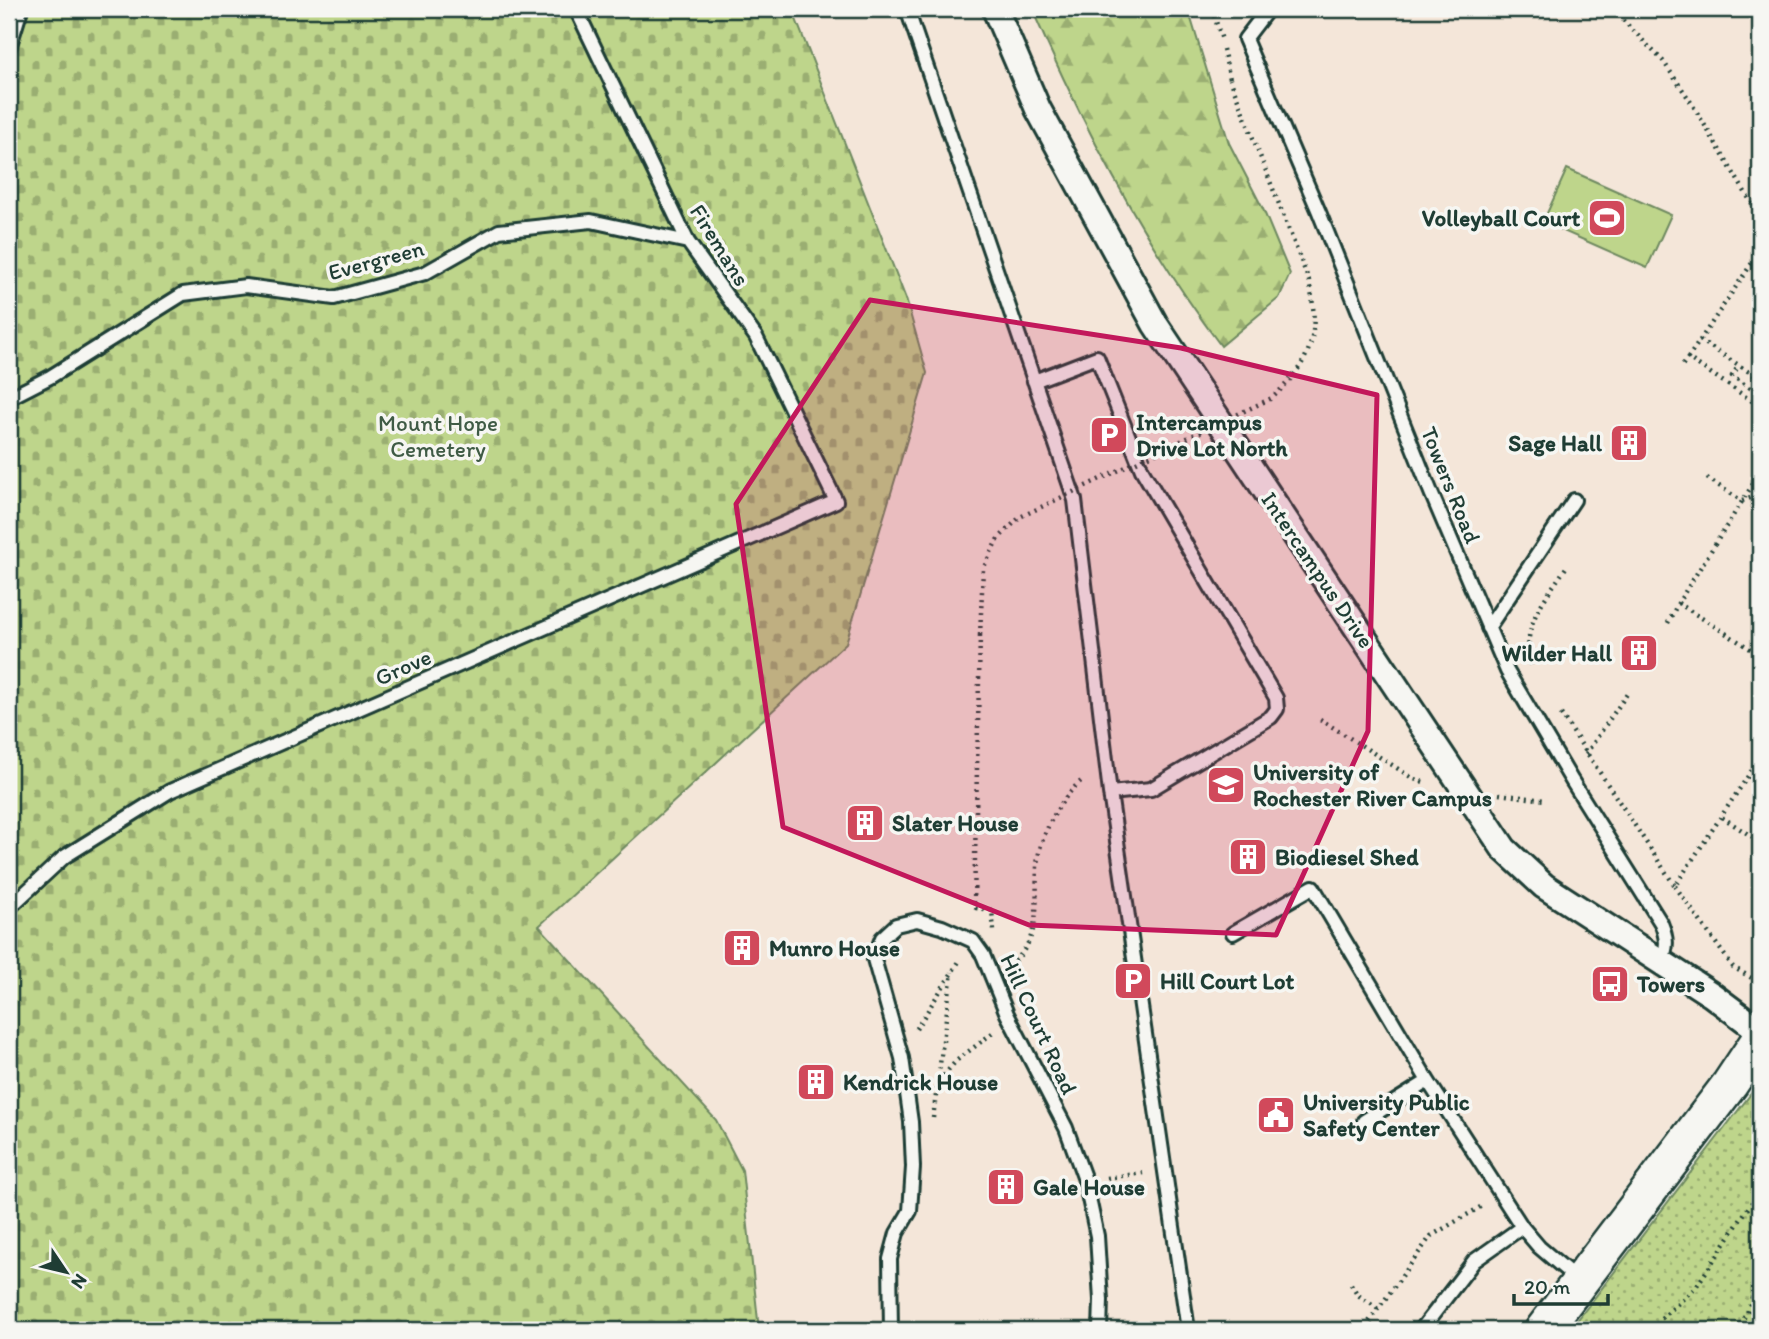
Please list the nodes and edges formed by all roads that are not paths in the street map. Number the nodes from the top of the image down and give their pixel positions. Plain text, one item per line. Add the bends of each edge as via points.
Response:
1 (21, 9) edge
2 (576, 9) edge
3 (907, 9) edge
4 (995, 9) edge
5 (1268, 9) edge
6 (9, 48) edge
7 (688, 242) junction
8 (1034, 381) junction
9 (9, 398) edge
10 (1574, 500) dead end
11 (836, 501) joint
12 (1488, 628) junction
13 (1110, 793) junction
14 (9, 908) edge
15 (1233, 933) dead end
16 (1661, 961) junction
17 (1760, 1031) edge
18 (1760, 1039) edge
19 (1429, 1081) junction
20 (1364, 1121) dead end
21 (1522, 1227) junction
22 (1580, 1282) junction
23 (891, 1330) edge
24 (1100, 1330) edge
25 (1188, 1330) edge
26 (1421, 1330) edge
27 (1545, 1330) edge

1 - 6 lane
2 - 7 lane, Firemans
3 - 8 lane
4 - 16 street, Intercampus Drive via 1038,108 1154,324 1504,849 1544,886
5 - 12 lane, Towers Road via 1245,39
7 - 9 lane, Evergreen via 591,221 499,231 425,273 334,298 246,286 183,294
7 - 11 lane, Firemans via 757,337
8 - 13 lane via 1075,500
8 - 13 lane via 1097,358 1142,470 1276,698 1277,709 1271,717 1151,789
10 - 12 lane
11 - 14 lane, Grove via 170,791 64,857
12 - 16 lane, Towers Road via 1507,671 1661,923 1667,949
13 - 25 lane
15 - 19 lane via 1313,887
16 - 17 street, Intercampus Drive
18 - 22 street
19 - 20 lane
19 - 21 lane
21 - 22 lane
21 - 26 lane via 1474,1262
22 - 27 street
23 - 24 lane, Hill Court Road via 890,1259 897,1233 910,1211 911,1122 902,1058 874,959 882,938 896,925 917,920 973,941 1066,1128 1085,1180 1097,1236

